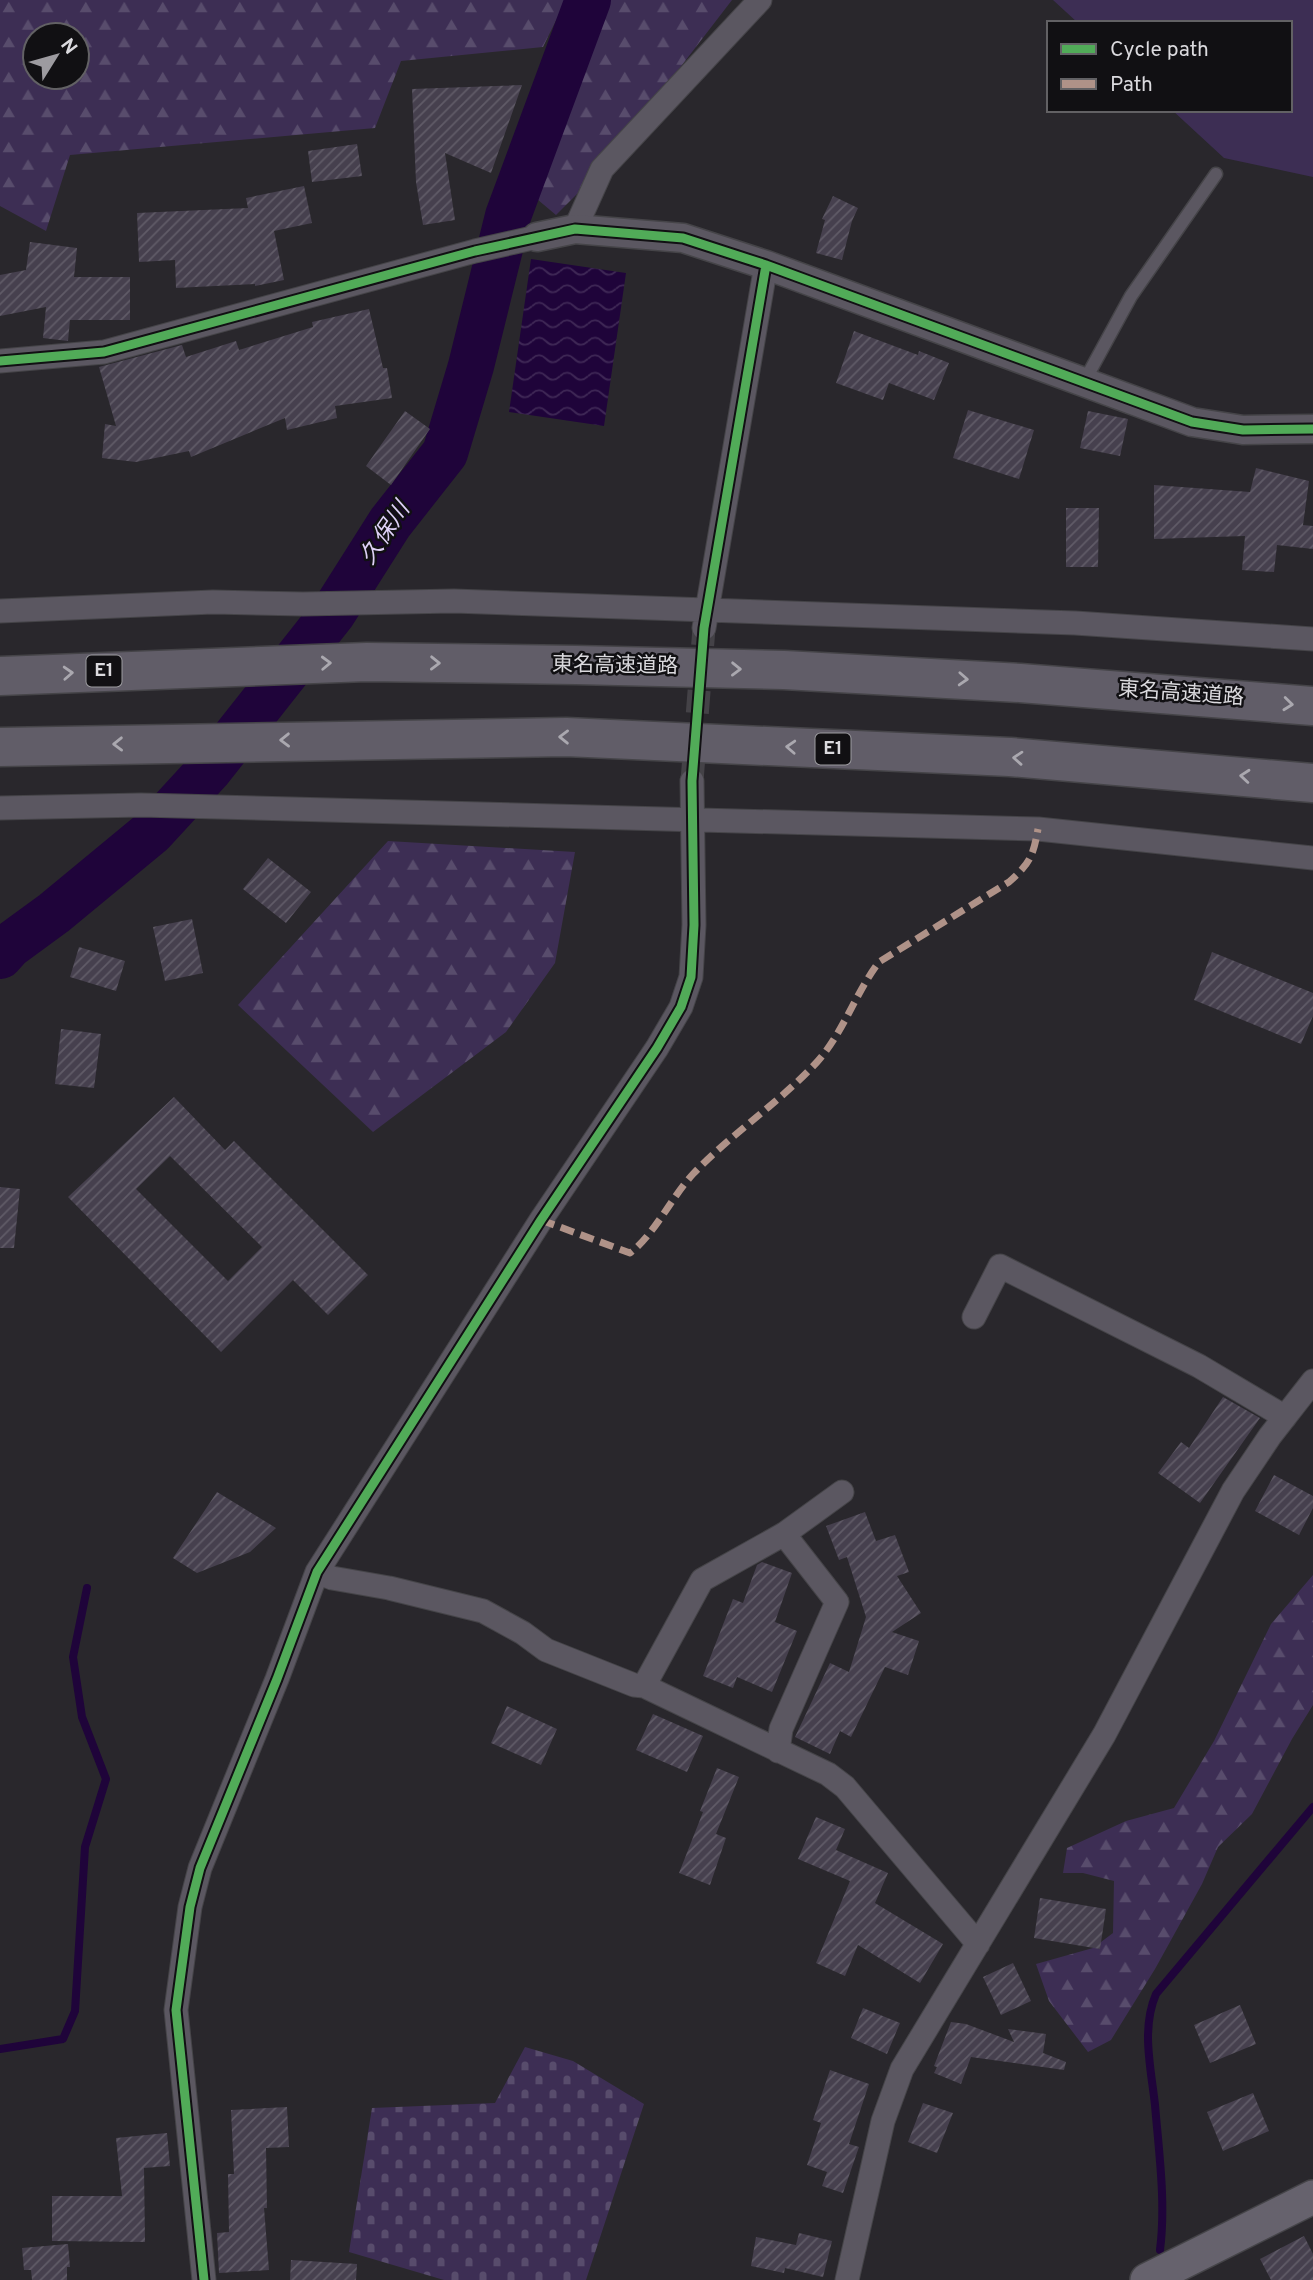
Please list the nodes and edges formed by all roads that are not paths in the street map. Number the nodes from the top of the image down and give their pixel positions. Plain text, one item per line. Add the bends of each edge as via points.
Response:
1 (760, 0) edge
2 (1216, 174) dead end
3 (575, 229) junction
4 (537, 237) joint
5 (766, 265) junction
6 (0, 361) edge
7 (1084, 382) junction
8 (1313, 429) edge
9 (0, 611) edge
10 (705, 618) junction
11 (1313, 639) edge
12 (0, 676) edge
13 (1313, 706) edge
14 (0, 747) edge
15 (692, 781) tunnel mouth
16 (1313, 783) edge
17 (0, 808) edge
18 (693, 821) junction
19 (1313, 858) edge
20 (974, 1317) dead end
21 (1313, 1381) edge
22 (1285, 1417) junction
23 (842, 1492) dead end
24 (784, 1534) junction
25 (317, 1572) junction
26 (644, 1686) junction
27 (778, 1751) junction
28 (978, 1944) junction
29 (1313, 2197) edge
30 (204, 2280) edge
31 (847, 2280) edge
32 (1147, 2280) edge

1 - 3 street via 602,169
2 - 7 lane via 1131,296
3 - 4 street
3 - 5 street via 683,238
4 - 6 street via 104,352
5 - 7 street
5 - 10 street
7 - 8 street via 1192,422 1243,430
9 - 10 street via 213,602 454,601
10 - 11 street via 1075,623
12 -> 13 highway, 東名高速道路 / E1 via 367,662 784,670 1020,682
16 -> 14 highway, E1 via 1010,757 566,737
15 - 18 street
17 - 18 street via 141,805
18 - 19 street via 1038,829
18 - 25 street via 692,964 681,1007
20 - 22 street via 1000,1266 1199,1366
21 - 22 street
22 - 28 street via 1233,1491 1104,1735
23 - 24 street
24 - 26 street via 702,1580
24 - 27 street via 837,1602 781,1729
25 - 26 street via 483,1611 546,1650
25 - 30 street via 200,1868 190,1907 176,2010
26 - 27 street
27 - 28 street via 845,1787
28 - 31 street via 902,2069 883,2121
29 - 32 main road

